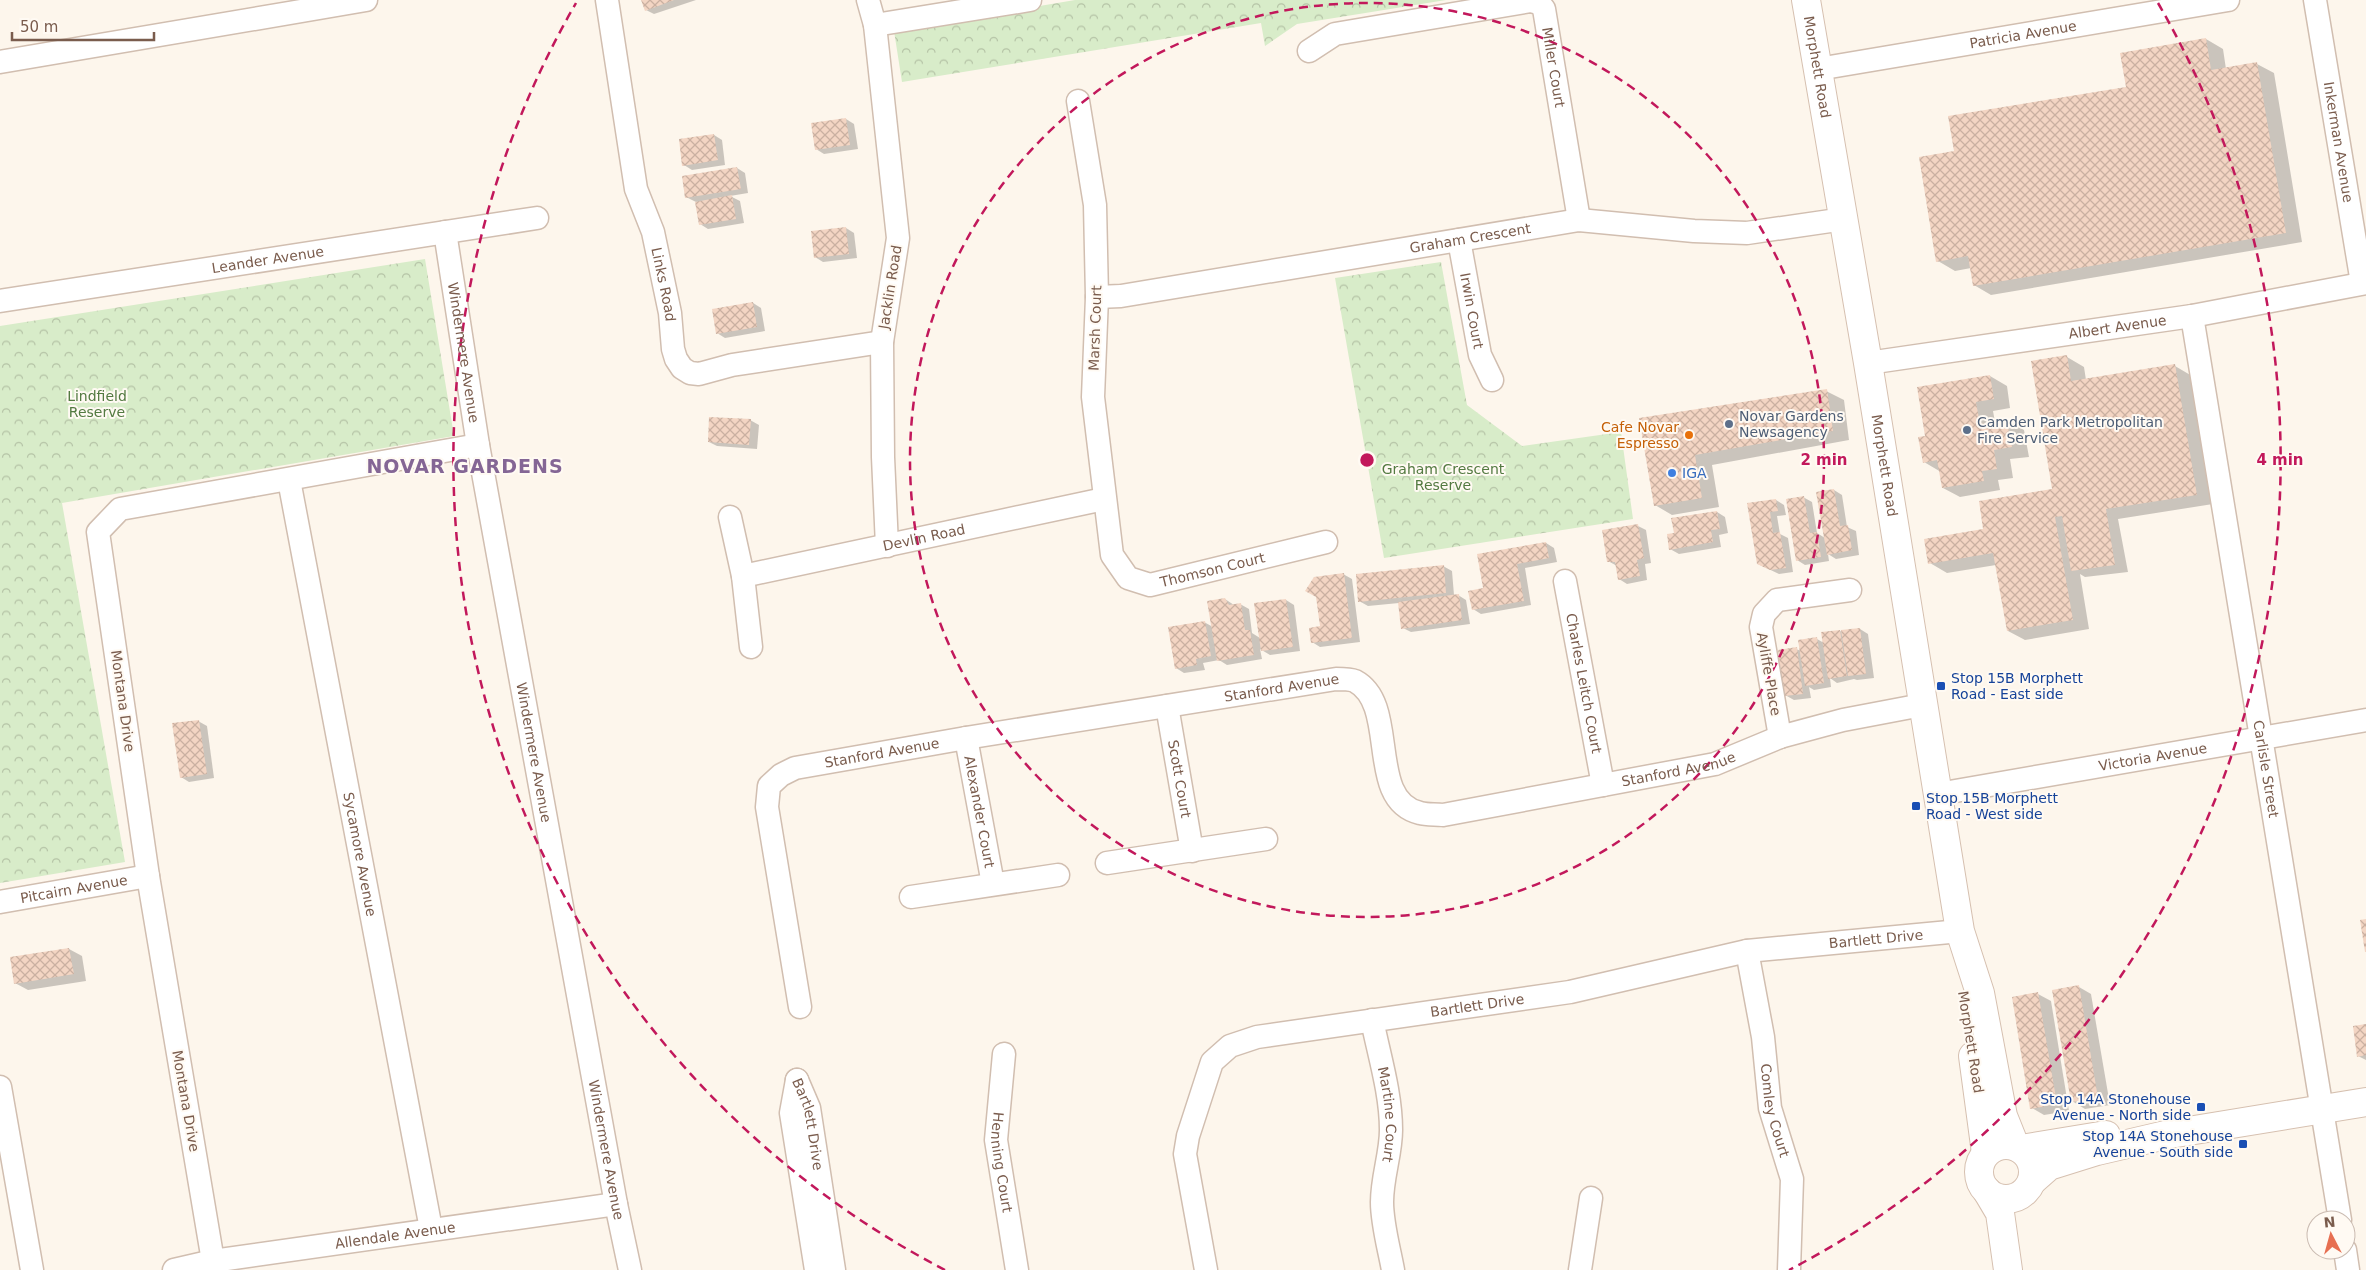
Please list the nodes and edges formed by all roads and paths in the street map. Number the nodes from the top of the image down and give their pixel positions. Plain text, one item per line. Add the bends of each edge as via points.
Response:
1 (366, 0) edge
2 (607, 0) edge
3 (868, 0) edge
4 (1030, 0) edge
5 (1806, 0) edge
6 (2228, 0) edge
7 (2315, 0) edge
8 (876, 26) junction
9 (1309, 51) dead end
10 (0, 62) edge
11 (1818, 69) junction
12 (1078, 101) dead end
13 (537, 218) dead end
14 (1844, 219) junction
15 (1579, 220) junction
16 (445, 232) junction
17 (1458, 240) junction
18 (2364, 283) edge
19 (1097, 297) junction
20 (0, 301) edge
21 (2192, 316) junction
22 (882, 342) junction
23 (1868, 363) junction
24 (1492, 380) dead end
25 (478, 445) junction
26 (288, 480) junction
27 (1104, 499) junction
28 (730, 517) dead end
29 (1326, 542) dead end
30 (888, 546) junction
31 (1112, 554) joint
32 (743, 576) junction
33 (1565, 581) dead end
34 (1850, 590) dead end
35 (751, 647) dead end
36 (1922, 705) junction
37 (1167, 706) junction
38 (2366, 720) edge
39 (1780, 737) junction
40 (966, 738) junction
41 (2262, 738) junction
42 (1603, 785) junction
43 (1938, 794) junction
44 (1266, 839) dead end
45 (1192, 851) junction
46 (1107, 863) dead end
47 (1058, 875) dead end
48 (148, 876) junction
49 (993, 884) junction
50 (911, 896) dead end
51 (0, 902) edge
52 (1960, 931) junction
53 (1747, 951) junction
54 (800, 1007) dead end
55 (1372, 1020) junction
56 (1004, 1054) dead end
57 (0, 1087) edge
58 (2366, 1102) edge
59 (2322, 1110) junction
60 (2170, 1134) junction
61 (2018, 1147) junction
62 (1986, 1154) junction
63 (2027, 1187) junction
64 (1988, 1191) junction
65 (1592, 1198) dead end
66 (616, 1204) junction
67 (2338, 1210) edge
68 (432, 1229) junction
69 (213, 1260) junction
70 (32, 1270) edge
71 (174, 1270) edge
72 (630, 1270) edge
73 (816, 1270) edge
74 (834, 1270) edge
75 (1017, 1270) edge
76 (1206, 1270) edge
77 (1392, 1270) edge
78 (1580, 1270) edge
79 (1788, 1270) edge
80 (2008, 1270) edge
81 (2026, 1270) edge

1 - 10 street
2 - 22 street, Links Road via 636,190 653,232 670,312 673,349 682,368 699,374 732,365
3 - 8 street, Jacklin Road
4 - 8 street
5 - 11 street, Morphett Road
6 - 11 street, Patricia Avenue
7 - 18 street, Inkerman Avenue
8 - 22 street, Jacklin Road via 898,238
9 - 15 street, Miller Court via 1335,34 1531,1 1539,4 1544,9
11 - 14 street, Morphett Road
12 - 19 street, Marsh Court via 1095,205
13 - 16 street, Leander Avenue
14 - 15 street, Graham Crescent via 1748,233
14 - 23 street, Morphett Road
15 - 17 street, Graham Crescent
16 - 20 street, Leander Avenue
16 - 25 street, Windermere Avenue
17 - 19 street, Graham Crescent via 1121,296
17 - 24 street, Irwin Court via 1480,355
18 - 21 street, Albert Avenue
19 - 27 street, Marsh Court via 1093,397
21 - 23 street, Albert Avenue
21 - 41 street, Carlisle Street
22 - 30 street, Jacklin Road
23 - 36 street, Morphett Road
25 - 26 street, Montana Drive
25 - 66 street, Windermere Avenue
26 - 48 street, Montana Drive via 120,509 98,532
26 - 68 street, Sycamore Avenue
27 - 30 street, Devlin Road
27 - 31 street, Marsh Court
28 - 32 street
29 - 31 street, Thomson Court via 1150,585 1128,578
30 - 32 street, Devlin Road
32 - 35 street
33 - 42 street, Charles Leitch Court
34 - 39 street, Ayliffe Place via 1776,600 1764,614 1761,627
36 - 39 street, Stanford Avenue via 1843,720
36 - 43 street, Morphett Road
37 - 40 street, Stanford Avenue
37 - 42 street, Stanford Avenue via 1336,679 1354,680 1368,691 1376,710 1392,790 1401,803 1419,813 1443,815
37 - 45 street, Scott Court
38 - 41 street, Victoria Avenue
39 - 42 street, Stanford Avenue via 1715,764
40 - 49 street, Alexander Court
40 - 54 street, Stanford Avenue via 795,768 769,786 767,807
41 - 43 street, Victoria Avenue
41 - 59 street, Carlisle Street
43 - 52 street, Morphett Road
44 - 45 street
45 - 46 street
47 - 49 street, Alexander Court
48 - 51 street, Pitcairn Avenue
48 - 69 street, Montana Drive
49 - 50 street, Alexander Court
52 - 53 street, Bartlett Drive
52 - 61 street, Morphett Road via 1980,993 2003,1116
52 - 62 street, Morphett Road via 1958,964
53 - 55 street, Bartlett Drive via 1570,992
53 - 79 street, Comley Court via 1763,1037 1770,1108 1792,1179
55 - 76 street, Bartlett Drive via 1257,1038 1230,1046 1212,1062 1185,1154
55 - 77 street, Martine Court via 1391,1129 1382,1203
56 - 75 street, Henning Court via 996,1140
57 - 70 street
58 - 59 street
59 - 60 street
59 - 67 street, Carlisle Street
60 - 61 street via 2108,1135
60 - 63 street via 2049,1166
61 - 62 street via 2005,1144
61 - 63 street via 2031,1160 2034,1170
62 - 64 street via 1979,1172 1981,1183
63 - 64 street via 2007,1199
63 - 81 street via 2019,1219
64 - 80 street via 2000,1213
65 - 78 street
66 - 68 street, Allendale Avenue
66 - 72 street, Windermere Avenue
68 - 69 street, Allendale Avenue
69 - 71 street, Allendale Avenue
73 - 74 street, Bartlett Drive via 791,1113 797,1080 810,1108

